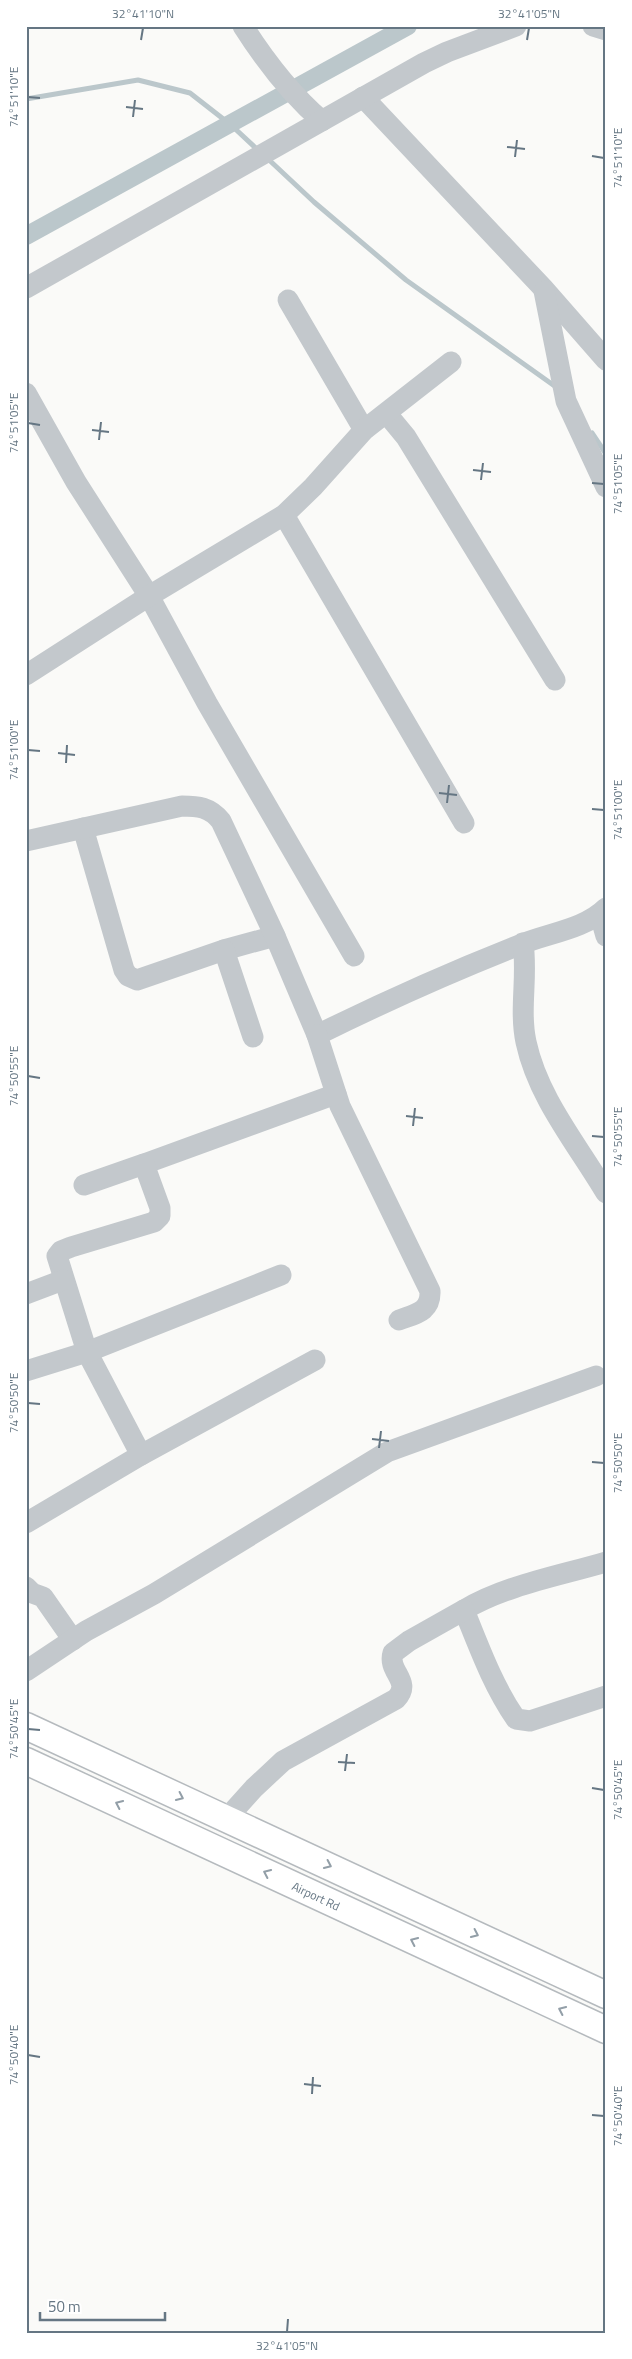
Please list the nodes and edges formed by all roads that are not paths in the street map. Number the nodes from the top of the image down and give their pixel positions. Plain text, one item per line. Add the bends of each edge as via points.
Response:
1 (243, 26) edge
2 (516, 26) edge
3 (593, 26) edge
4 (606, 30) edge
5 (363, 98) junction
6 (315, 120) junction
7 (26, 288) edge
8 (543, 288) junction
9 (288, 300) dead end
10 (606, 360) edge
11 (451, 362) dead end
12 (26, 392) edge
13 (387, 414) junction
14 (364, 430) junction
15 (606, 487) edge
16 (284, 515) junction
17 (150, 596) junction
18 (26, 675) edge
19 (555, 680) dead end
20 (464, 823) dead end
21 (83, 828) junction
22 (26, 841) edge
23 (603, 912) edge
24 (275, 936) junction
25 (606, 936) edge
26 (523, 943) junction
27 (224, 950) junction
28 (354, 956) dead end
29 (317, 1035) junction
30 (253, 1037) dead end
31 (336, 1094) junction
32 (144, 1164) junction
33 (84, 1185) dead end
34 (606, 1192) edge
35 (282, 1275) dead end
36 (63, 1280) junction
37 (26, 1294) edge
38 (398, 1320) dead end
39 (87, 1352) junction
40 (315, 1360) dead end
41 (26, 1371) edge
42 (596, 1376) dead end
43 (142, 1455) junction
44 (26, 1523) edge
45 (606, 1562) edge
46 (26, 1587) edge
47 (464, 1610) junction
48 (73, 1640) junction
49 (26, 1671) edge
50 (606, 1696) edge
51 (26, 1726) edge
52 (26, 1761) edge
53 (227, 1818) junction
54 (606, 1995) edge
55 (606, 2030) edge

1 - 6 street
2 - 5 street via 446,52
3 - 4 street
5 - 6 street
5 - 8 street
6 - 7 street
8 - 10 street
8 - 15 street via 566,402
9 - 14 street
11 - 13 street
12 - 17 street via 76,482
13 - 14 street
13 - 19 street via 406,437
14 - 16 street
16 - 17 street
16 - 20 street
17 - 18 street
17 - 28 street
21 - 22 street
21 - 24 street via 182,806 198,806 214,813 221,821
21 - 27 street via 128,976 137,980
23 - 25 street
23 - 26 street via 579,924
24 - 27 street
24 - 29 street
26 - 29 street
26 - 34 street via 524,1021 528,1049 543,1089 560,1121
27 - 30 street
29 - 31 street
31 - 32 street
31 - 38 street via 430,1291 427,1306
32 - 33 street
32 - 36 street via 160,1208 158,1220 62,1251 57,1260
35 - 39 street
36 - 37 street
36 - 39 street
39 - 41 street
39 - 43 street
40 - 43 street
42 - 48 street via 388,1452
43 - 44 street
45 - 47 street via 506,1591
46 - 48 street via 32,1594 43,1596
47 - 50 street via 489,1671 516,1719 530,1721
47 - 53 street via 393,1653 392,1662 403,1687 396,1699 283,1761
48 - 49 street
51 -> 53 main road
55 -> 52 main road, Airport Rd
53 -> 54 main road

